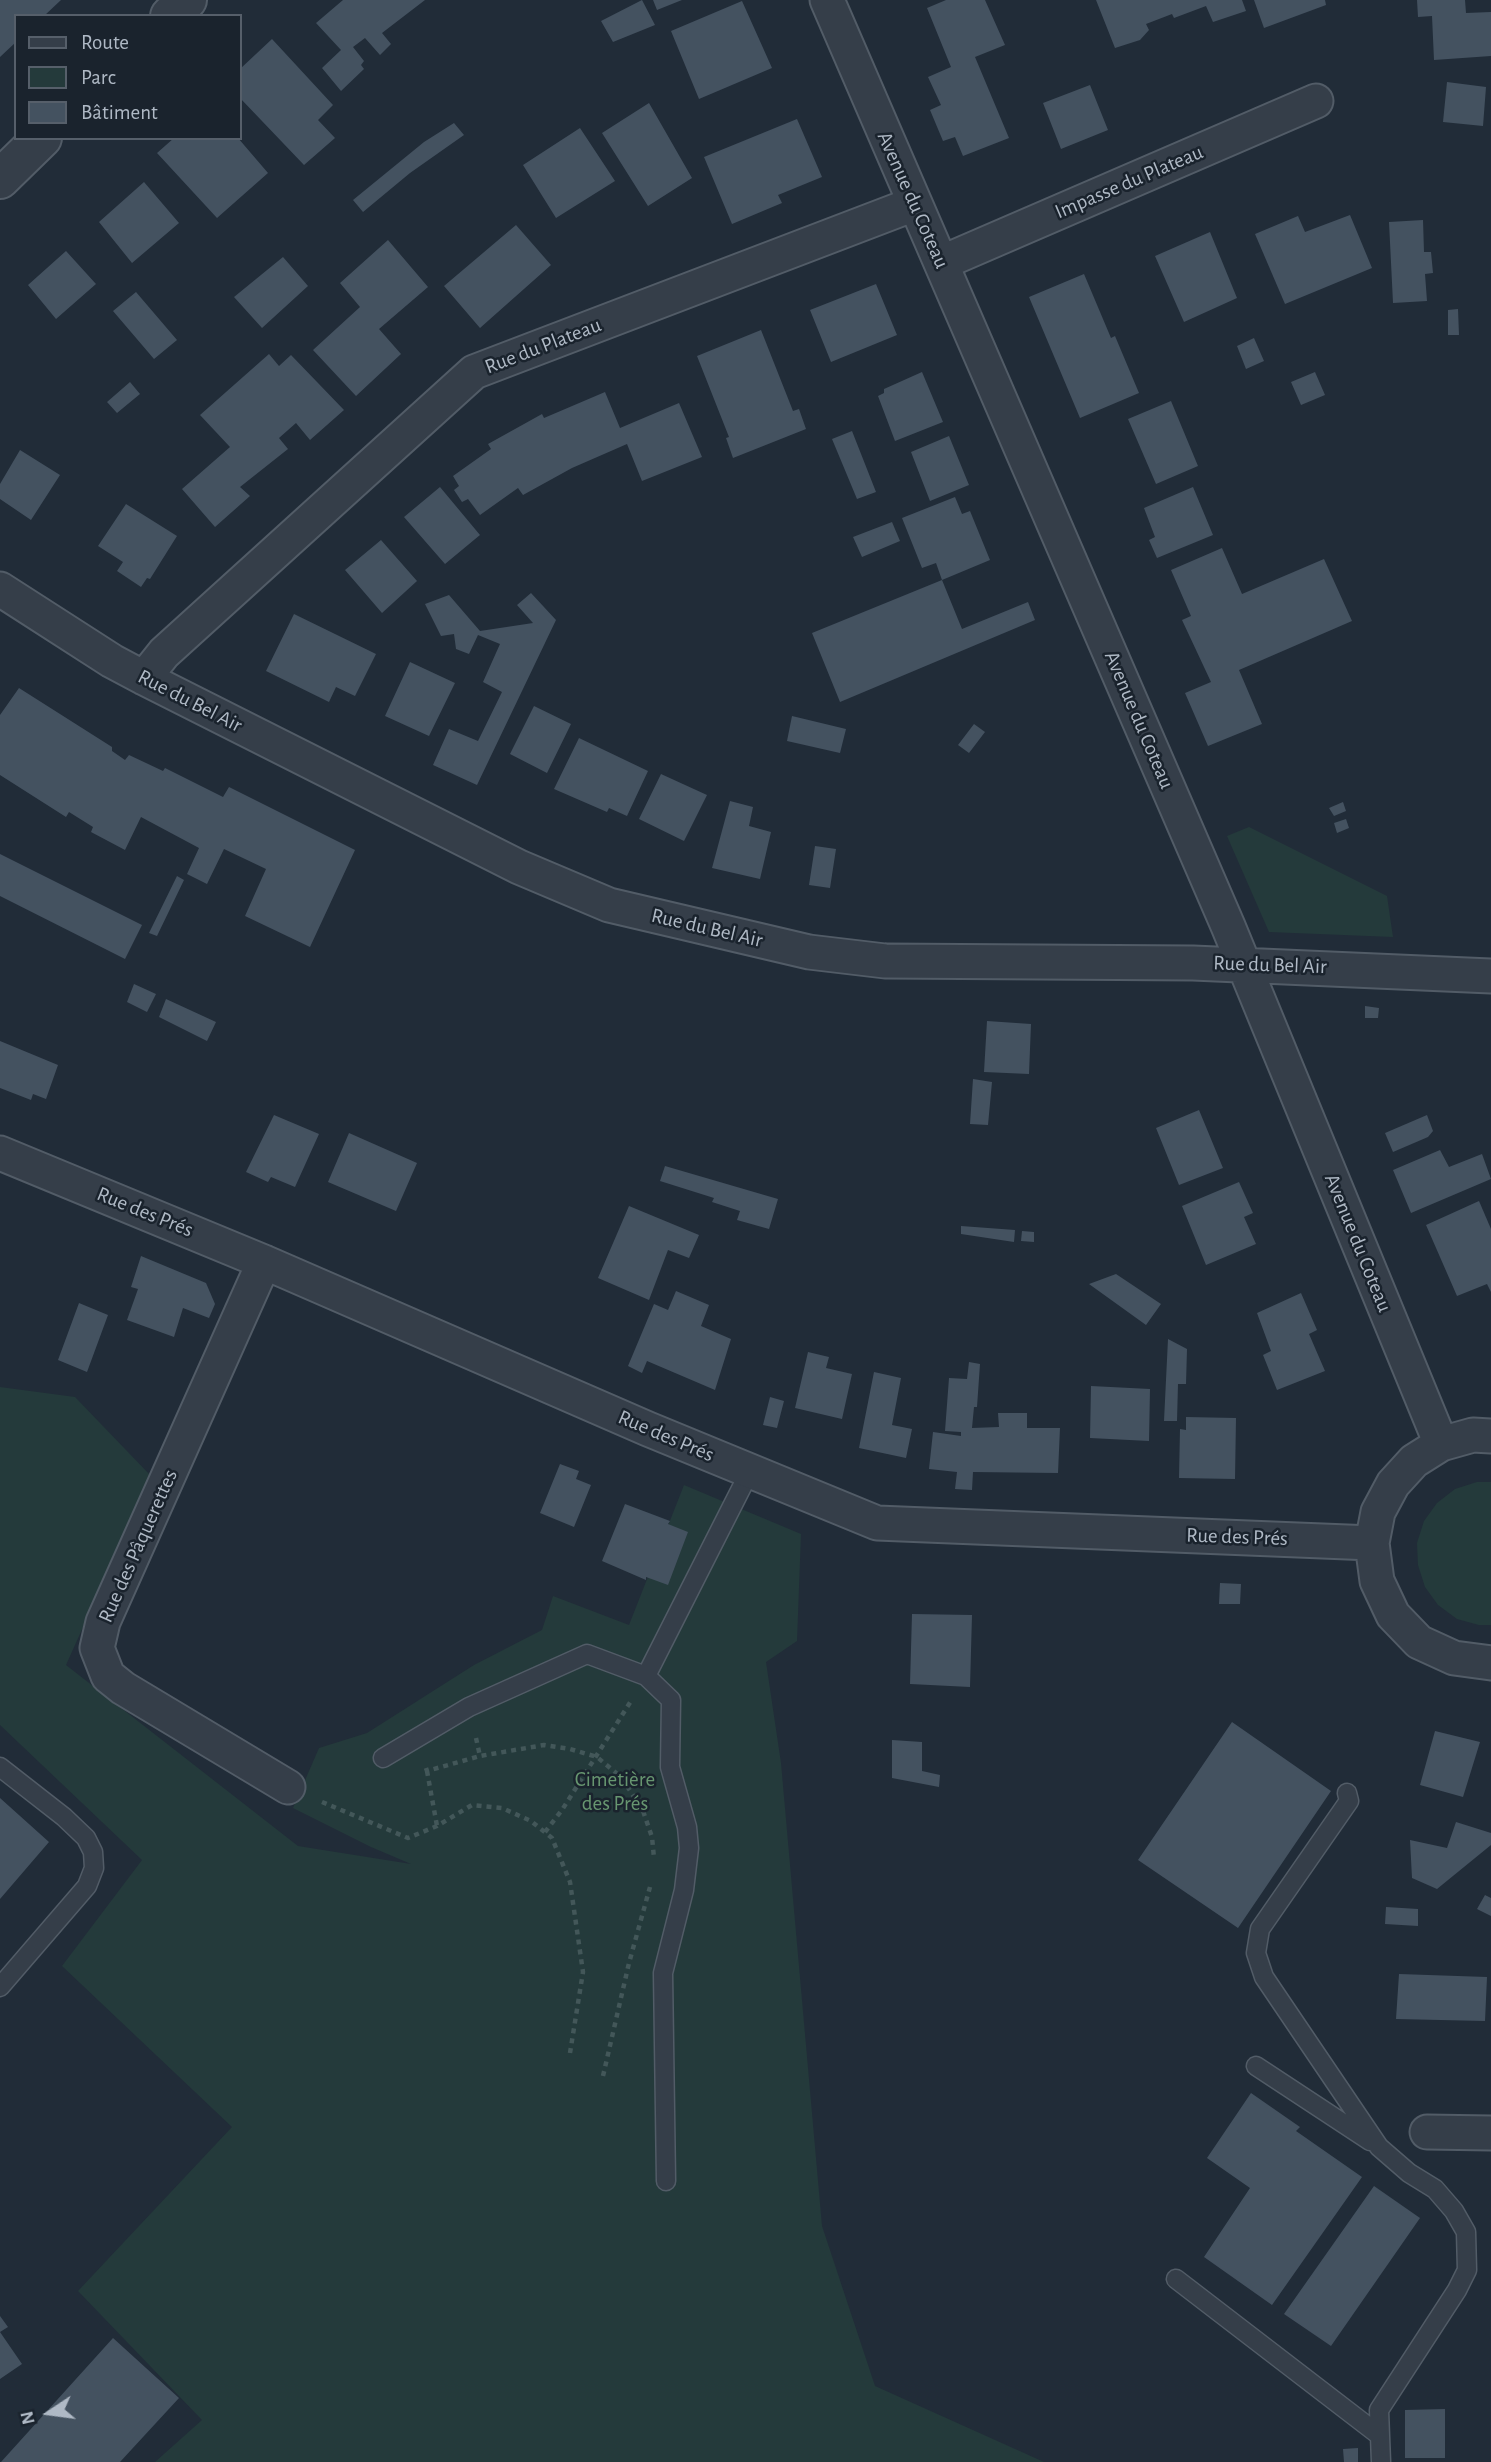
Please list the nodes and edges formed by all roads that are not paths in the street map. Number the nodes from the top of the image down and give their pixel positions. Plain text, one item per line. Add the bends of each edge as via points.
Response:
1 (187, 0) edge
2 (827, 0) edge
3 (172, 14) edge
4 (1316, 101) dead end
5 (41, 140) edge
6 (0, 179) edge
7 (915, 204) junction
8 (941, 263) junction
9 (0, 589) edge
10 (144, 678) junction
11 (1243, 964) junction
12 (1491, 976) edge
13 (0, 1153) edge
14 (264, 1262) junction
15 (1491, 1436) edge
16 (1441, 1444) junction
17 (750, 1471) junction
18 (1372, 1543) junction
19 (1491, 1663) edge
20 (646, 1676) junction
21 (383, 1758) dead end
22 (0, 1767) edge
23 (288, 1787) road end
24 (1347, 1793) dead end
25 (0, 1987) edge
26 (1256, 2066) dead end
27 (1427, 2132) dead end
28 (1491, 2133) edge
29 (1379, 2147) junction
30 (666, 2181) dead end
31 (1176, 2278) dead end
32 (1379, 2435) junction
33 (1381, 2462) edge

1 - 3 street
2 - 7 street, Avenue du Coteau
4 - 8 street, Impasse du Plateau
5 - 6 street
7 - 8 street, Avenue du Coteau
7 - 10 street, Rue du Plateau via 474,372 164,653
8 - 11 street, Avenue du Coteau
9 - 10 street, Rue du Bel Air
10 - 11 street, Rue du Bel Air via 519,867 609,905 809,952 884,961
11 - 12 street, Rue du Bel Air
11 - 16 street, Avenue du Coteau
13 - 14 street, Rue des Prés
14 - 17 street, Rue des Prés
14 - 23 street, Rue des Pâquerettes via 103,1622 97,1648 108,1676 123,1688
15 - 16 street via 1473,1435
16 - 18 street via 1414,1461 1393,1484 1378,1511
17 - 18 street, Rue des Prés via 877,1523
17 - 20 lane
18 - 19 street via 1377,1581 1401,1624 1419,1642 1454,1658
20 - 21 lane via 587,1654 469,1707
20 - 30 lane via 671,1700 670,1767 689,1848 684,1890 663,1973
22 - 25 lane via 86,1838 94,1868 88,1886
24 - 29 lane via 1349,1801 1260,1929 1256,1953 1264,1978
26 - 29 lane
27 - 28 street
29 - 32 lane via 1435,2189 1466,2232 1466,2270 1379,2410
31 - 32 lane
32 - 33 lane

